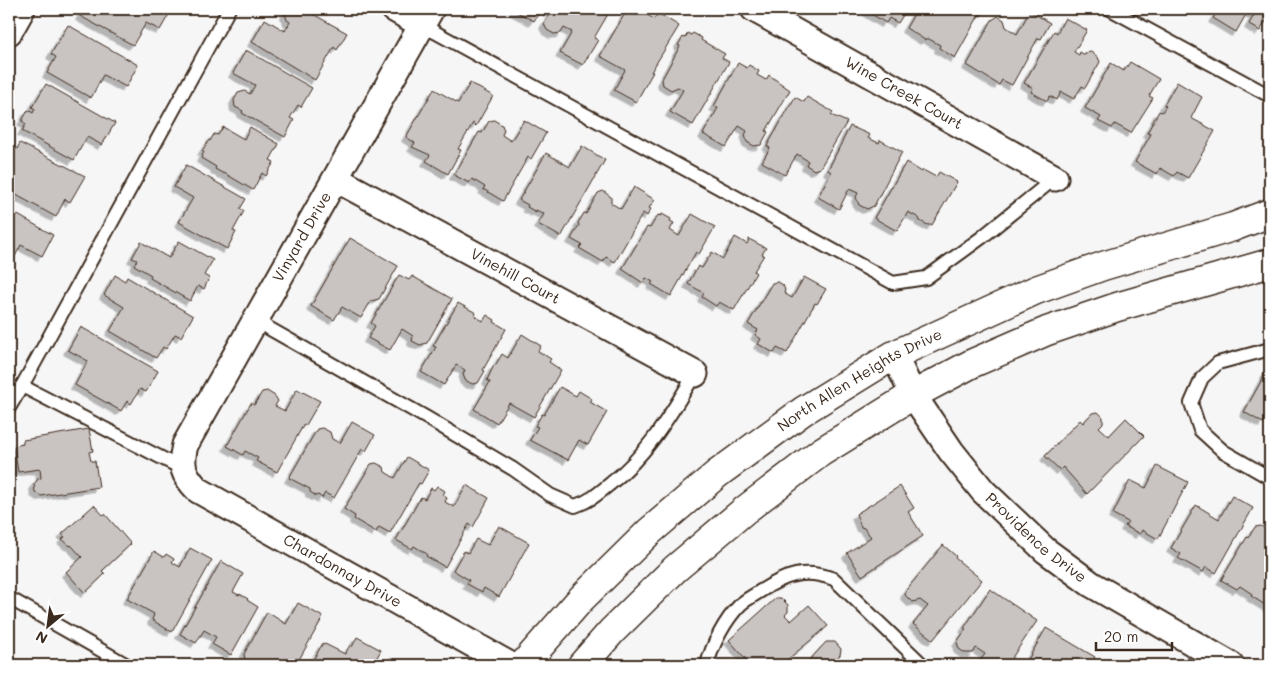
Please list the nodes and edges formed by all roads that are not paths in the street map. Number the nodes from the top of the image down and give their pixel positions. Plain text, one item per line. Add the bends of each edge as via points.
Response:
1 (22, 9) edge
2 (229, 9) edge
3 (394, 9) edge
4 (754, 9) edge
5 (1110, 9) edge
6 (427, 17) edge
7 (9, 32) edge
8 (1270, 96) edge
9 (1055, 178) joint
10 (336, 179) junction
11 (1270, 213) edge
12 (1270, 263) edge
13 (256, 320) junction
14 (1270, 349) edge
15 (894, 355) junction
16 (696, 374) joint
17 (22, 386) junction
18 (913, 395) junction
19 (9, 408) edge
20 (184, 469) junction
21 (1270, 478) edge
22 (9, 598) edge
23 (126, 665) edge
24 (510, 665) edge
25 (522, 665) edge
26 (582, 665) edge
27 (707, 665) edge
28 (923, 665) edge
29 (1231, 665) edge

1 - 7 street
2 - 17 lane
3 - 6 street
4 - 9 street, Wine Creek Court
5 - 8 lane
6 - 9 lane via 893,283 926,278
6 - 10 street, Vinyard Drive
10 - 13 street, Vinyard Drive
10 - 16 street, Vinehill Court
11 - 15 main road, North Allen Heights Drive via 1036,290
12 - 18 main road via 1116,307 1047,331 973,363
13 - 16 lane via 453,433 550,495 575,506 589,501 630,468 661,430
13 - 20 street, Vinyard Drive via 186,445 182,457
14 - 21 lane via 1218,363 1202,378 1192,403 1200,430 1223,451
15 - 18 street, Providence Drive
15 - 25 main road, North Allen Heights Drive via 803,411 717,474 649,532 581,599
17 - 19 lane
17 - 20 lane
18 - 26 main road via 820,452 745,510 675,570
18 - 29 street, Providence Drive via 983,491 1045,550 1091,584
20 - 24 street, Chardonnay Drive via 188,480 198,490
22 - 23 lane
27 - 28 lane via 723,628 740,604 774,582 797,574 818,573 834,579

